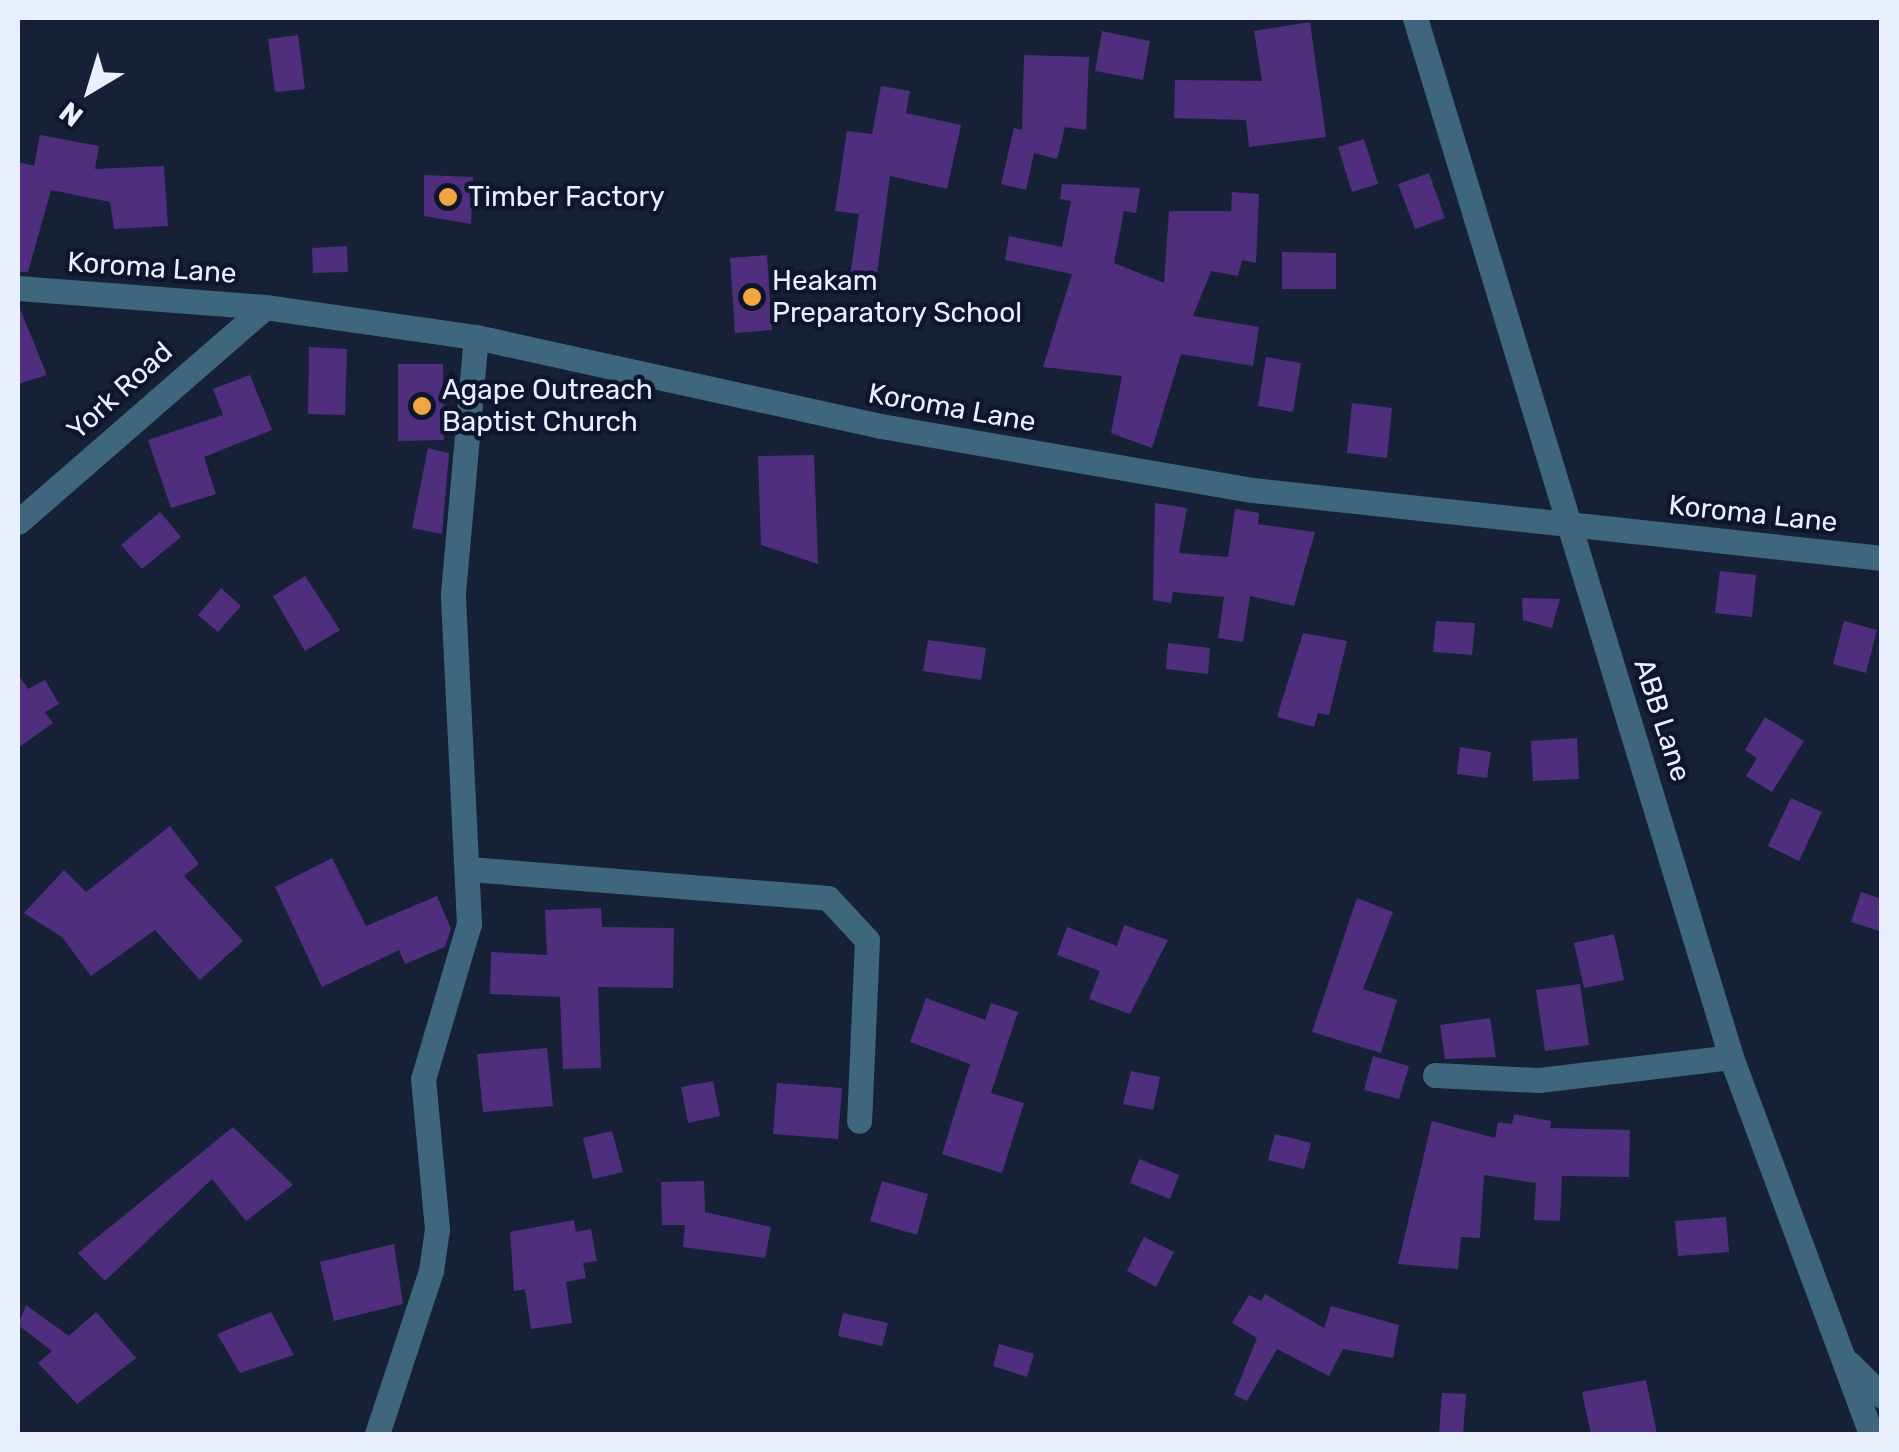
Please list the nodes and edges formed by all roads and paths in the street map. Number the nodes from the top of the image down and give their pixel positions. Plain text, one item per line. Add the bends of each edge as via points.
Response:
1 (1415, 18) edge
2 (18, 288) edge
3 (265, 307) junction
4 (476, 337) junction
5 (18, 522) edge
6 (1567, 522) junction
7 (1882, 558) edge
8 (470, 869) junction
9 (1732, 1057) junction
10 (1435, 1075) dead end
11 (860, 1121) dead end
12 (1847, 1361) junction
13 (1882, 1396) edge
14 (377, 1434) edge
15 (1871, 1434) edge

1 - 6 street, ABB Lane
2 - 3 street, Koroma Lane
3 - 4 street, Koroma Lane
3 - 5 street, York Road
4 - 6 street, Koroma Lane via 881,426 1254,490
4 - 8 street via 453,627
6 - 7 street, Koroma Lane
6 - 9 street, ABB Lane
8 - 11 street via 828,898 867,940
8 - 14 street via 462,962 423,1080 433,1257
9 - 10 street via 1538,1080
9 - 12 street, ABB Lane
12 - 13 street
12 - 15 street, ABB Lane

